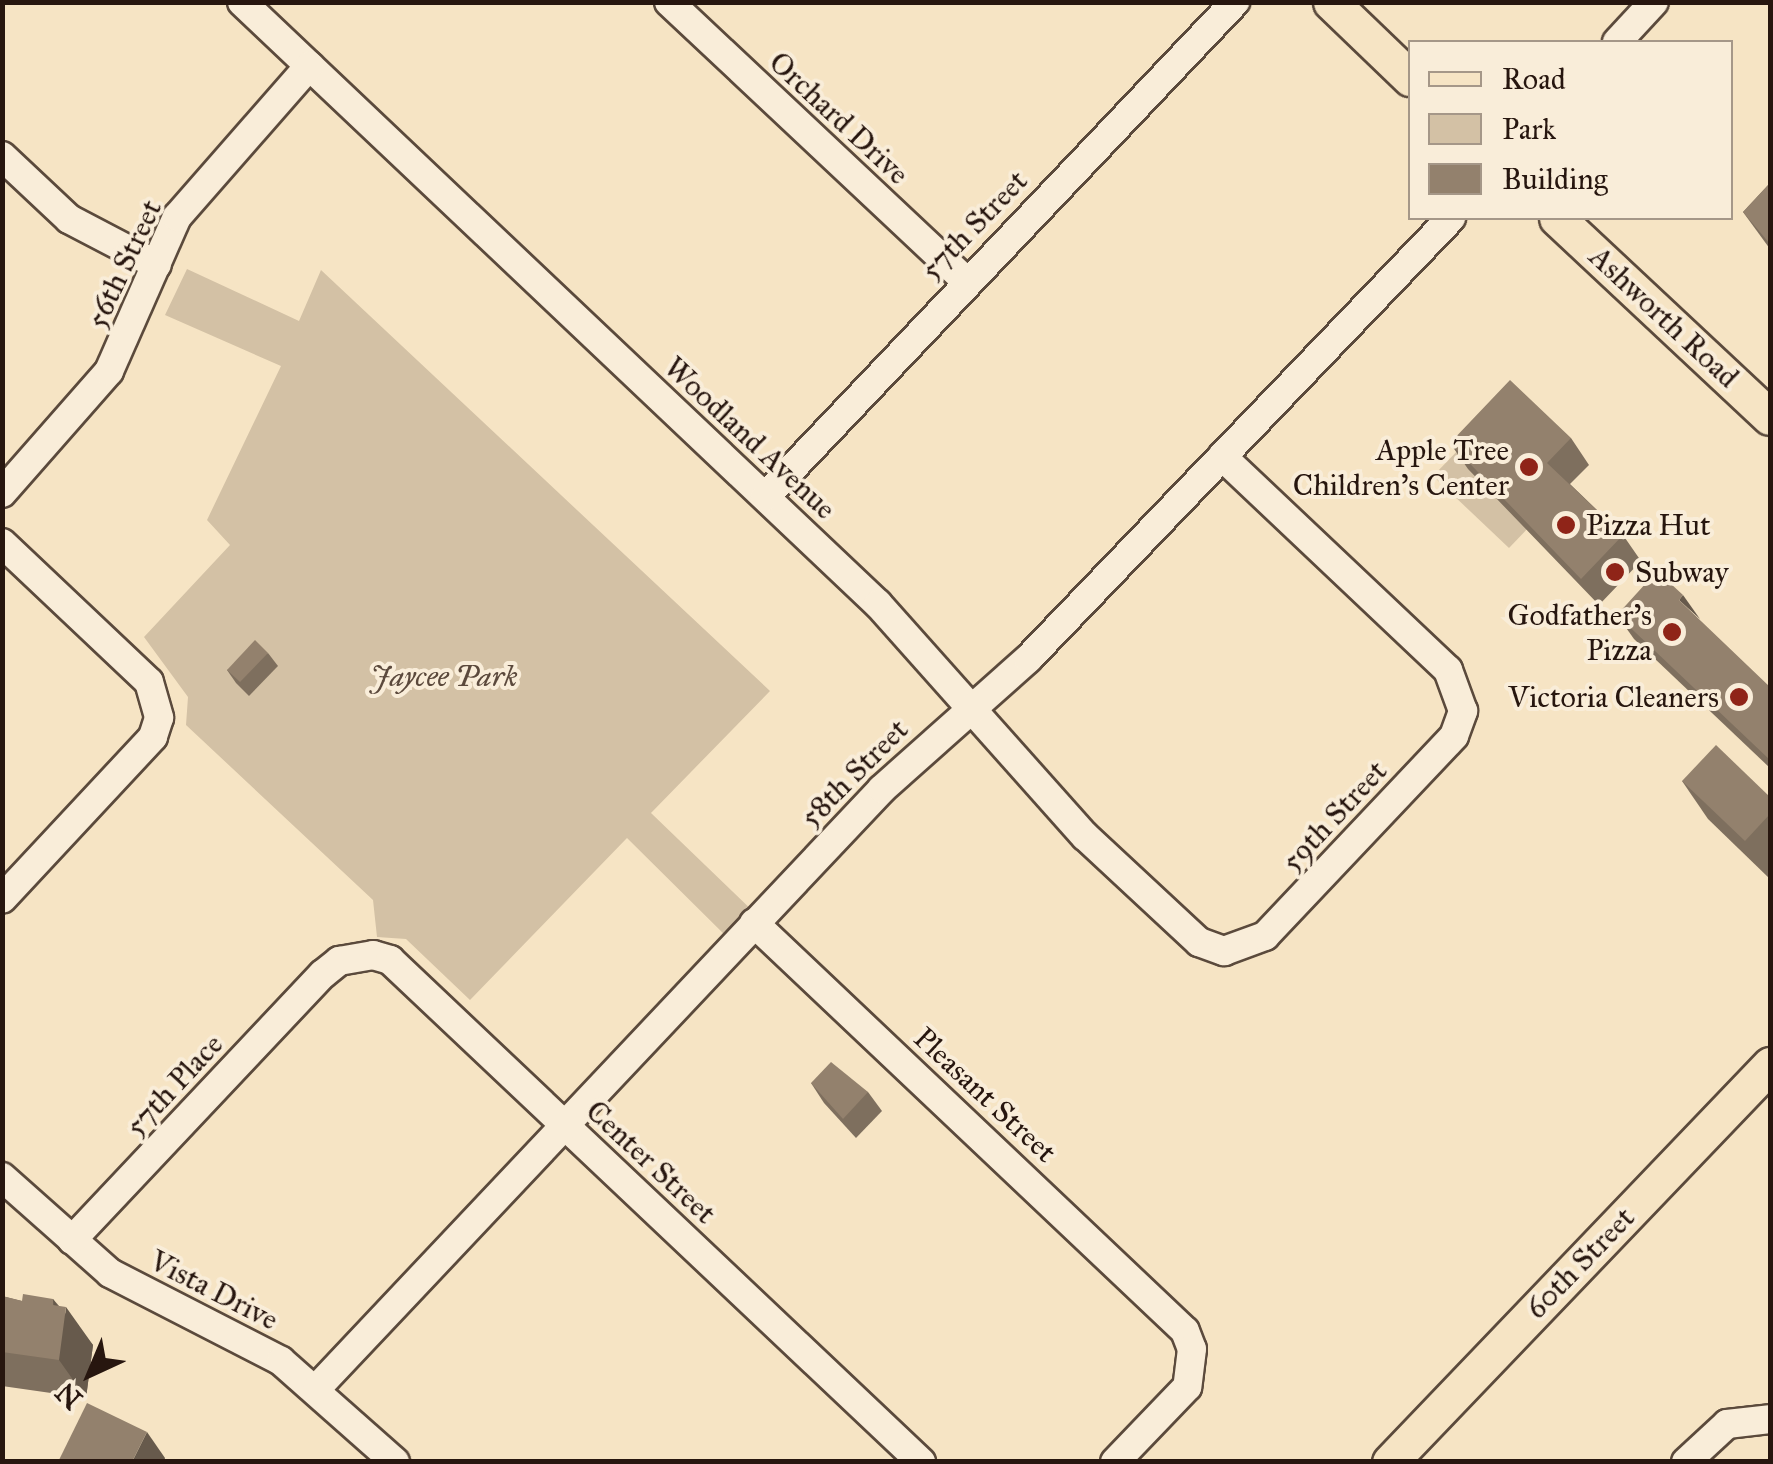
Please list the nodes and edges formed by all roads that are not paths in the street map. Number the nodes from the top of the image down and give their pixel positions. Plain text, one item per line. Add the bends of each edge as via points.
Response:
1 (242, 2) edge
2 (669, 2) edge
3 (1235, 2) edge
4 (1331, 2) edge
5 (1654, 2) edge
6 (1619, 40) edge
7 (309, 66) junction
8 (1408, 76) edge
9 (2, 156) edge
10 (1449, 220) edge
11 (1559, 220) edge
12 (157, 266) junction
13 (965, 280) junction
14 (1770, 416) edge
15 (1222, 456) junction
16 (2, 493) edge
17 (765, 497) junction
18 (2, 543) edge
19 (968, 707) junction
20 (2, 899) edge
21 (754, 923) junction
22 (1195, 938) joint
23 (323, 974) joint
24 (1770, 1065) edge
25 (564, 1124) junction
26 (2, 1177) edge
27 (72, 1240) junction
28 (317, 1388) junction
29 (1770, 1420) edge
30 (396, 1462) edge
31 (921, 1462) edge
32 (1115, 1462) edge
33 (1390, 1462) edge
34 (1686, 1462) edge

1 - 7 street, Woodland Avenue
2 - 13 street, Orchard Drive
3 - 13 street, 57th Street
4 - 8 main road
5 - 6 street
7 - 12 street, 56th Street via 177,217
7 - 17 street, Woodland Avenue
9 - 12 street via 69,219
10 - 15 street, 58th Street
11 - 14 main road, Ashworth Road
12 - 16 street, 56th Street via 109,371
13 - 17 street, 57th Street
15 - 19 street, 58th Street via 1028,659
15 - 22 street, 59th Street via 1448,670 1462,696 1460,726 1251,946 1224,951
17 - 19 street, Woodland Avenue via 878,604
18 - 20 street via 149,682 159,718 153,737
19 - 21 street, 58th Street
19 - 22 street, Woodland Avenue via 1056,806
21 - 25 street, 58th Street
21 - 32 street, Pleasant Street via 1172,1315 1192,1349 1186,1387
23 - 25 street, Center Street via 356,955 390,960
23 - 27 street, 57th Place
24 - 33 main road, 60th Street
25 - 28 street, 58th Street
25 - 31 street, Center Street
26 - 27 street, Vista Drive
27 - 28 street, Vista Drive via 127,1284 229,1332
28 - 30 street, Vista Drive
29 - 34 street via 1727,1424

